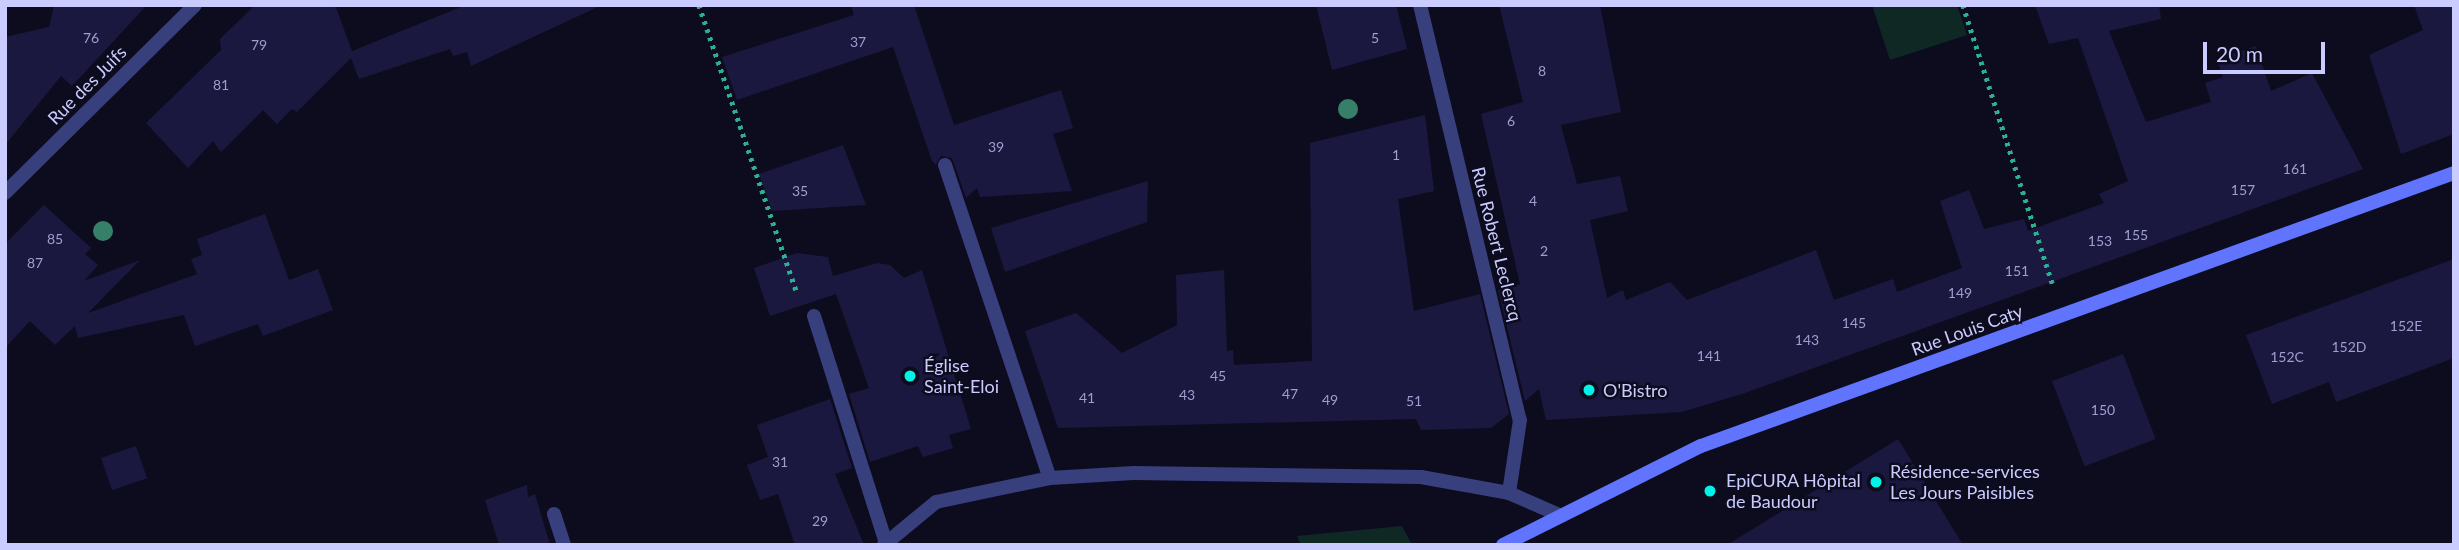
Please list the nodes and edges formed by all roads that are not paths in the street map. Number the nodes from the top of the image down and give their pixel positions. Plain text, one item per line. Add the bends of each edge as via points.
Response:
1 (195, 5) edge
2 (1420, 5) edge
3 (945, 165) dead end
4 (2454, 173) edge
5 (5, 192) edge
6 (814, 316) road end
7 (1050, 478) junction
8 (1509, 493) junction
9 (554, 514) dead end
10 (1557, 514) junction
11 (885, 544) edge
12 (564, 545) edge
13 (1503, 545) edge

1 - 5 street, Rue des Juifs
2 - 8 street, Rue Robert Leclercq via 1520,420
3 - 7 street
4 - 10 main road, Rue Louis Caty via 1702,446
6 - 11 street
7 - 8 street via 1421,477
7 - 11 street via 936,502
8 - 10 street
9 - 12 street
10 - 13 main road, Rue Louis Caty

